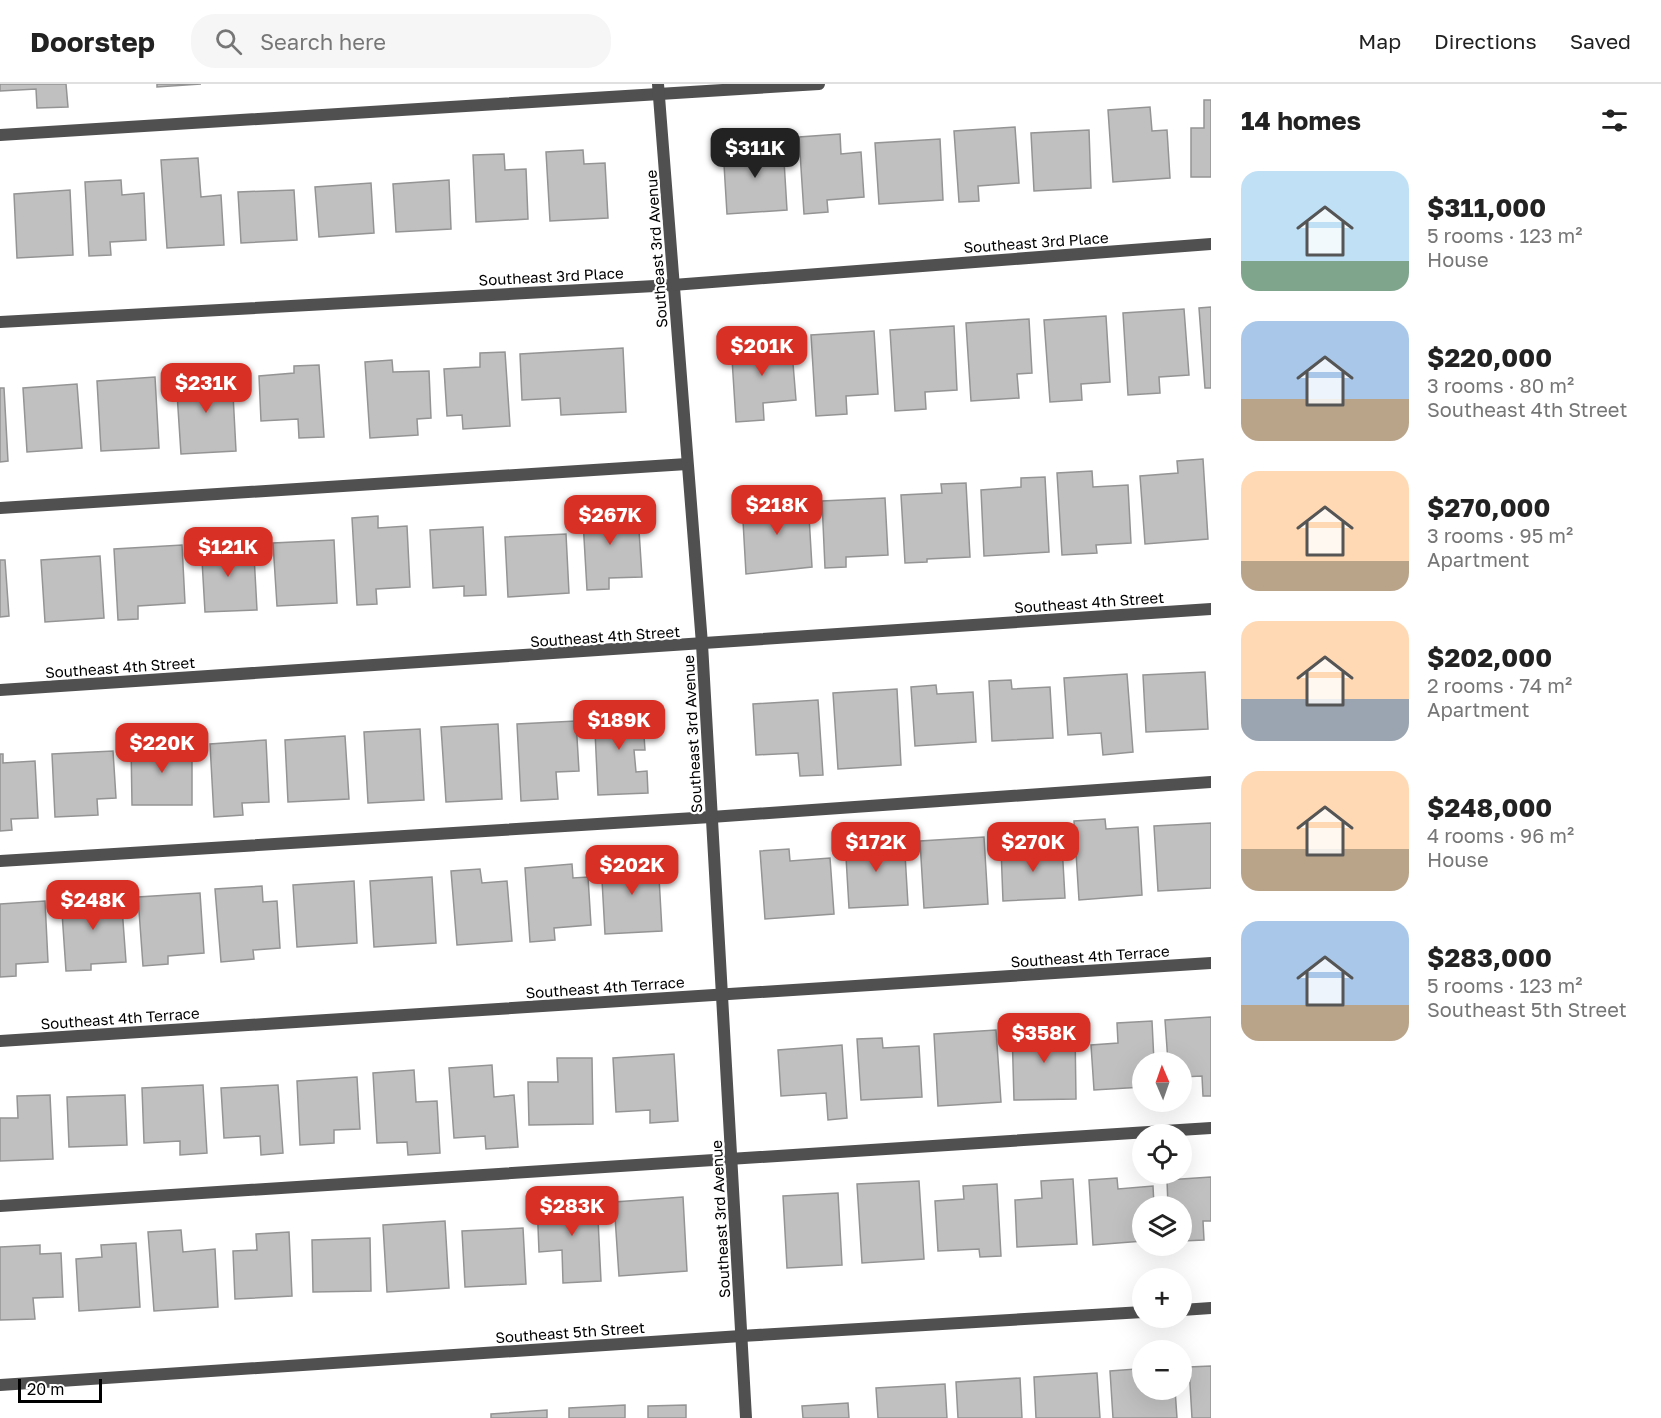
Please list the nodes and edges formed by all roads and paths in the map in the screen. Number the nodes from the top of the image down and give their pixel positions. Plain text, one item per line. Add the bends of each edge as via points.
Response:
1 (819, 84) edge
2 (659, 90) edge
3 (0, 135) edge
4 (1211, 244) edge
5 (673, 285) junction
6 (0, 322) edge
7 (687, 464) junction
8 (0, 508) edge
9 (1211, 609) edge
10 (702, 644) junction
11 (0, 690) edge
12 (1211, 782) edge
13 (711, 817) junction
14 (0, 861) edge
15 (1211, 963) edge
16 (722, 994) junction
17 (0, 1041) edge
18 (1211, 1128) edge
19 (731, 1159) junction
20 (0, 1206) edge
21 (1211, 1308) edge
22 (1192, 1309) edge
23 (1132, 1313) edge
24 (741, 1336) junction
25 (0, 1385) edge
26 (746, 1418) edge

1 - 2 street
2 - 3 street
2 - 5 street, Southeast 3rd Avenue
4 - 5 street, Southeast 3rd Place
5 - 6 street, Southeast 3rd Place
5 - 7 street, Southeast 3rd Avenue
7 - 8 street
7 - 10 street, Southeast 3rd Avenue
9 - 10 street, Southeast 4th Street
10 - 11 street, Southeast 4th Street
10 - 13 street, Southeast 3rd Avenue
12 - 13 street
13 - 14 street
13 - 16 street, Southeast 3rd Avenue
15 - 16 street, Southeast 4th Terrace
16 - 17 street, Southeast 4th Terrace
16 - 19 street, Southeast 3rd Avenue
18 - 19 street
19 - 20 street
19 - 24 street, Southeast 3rd Avenue
21 - 22 street
23 - 24 street, Southeast 5th Street
24 - 25 street, Southeast 5th Street
24 - 26 street, Southeast 3rd Avenue

